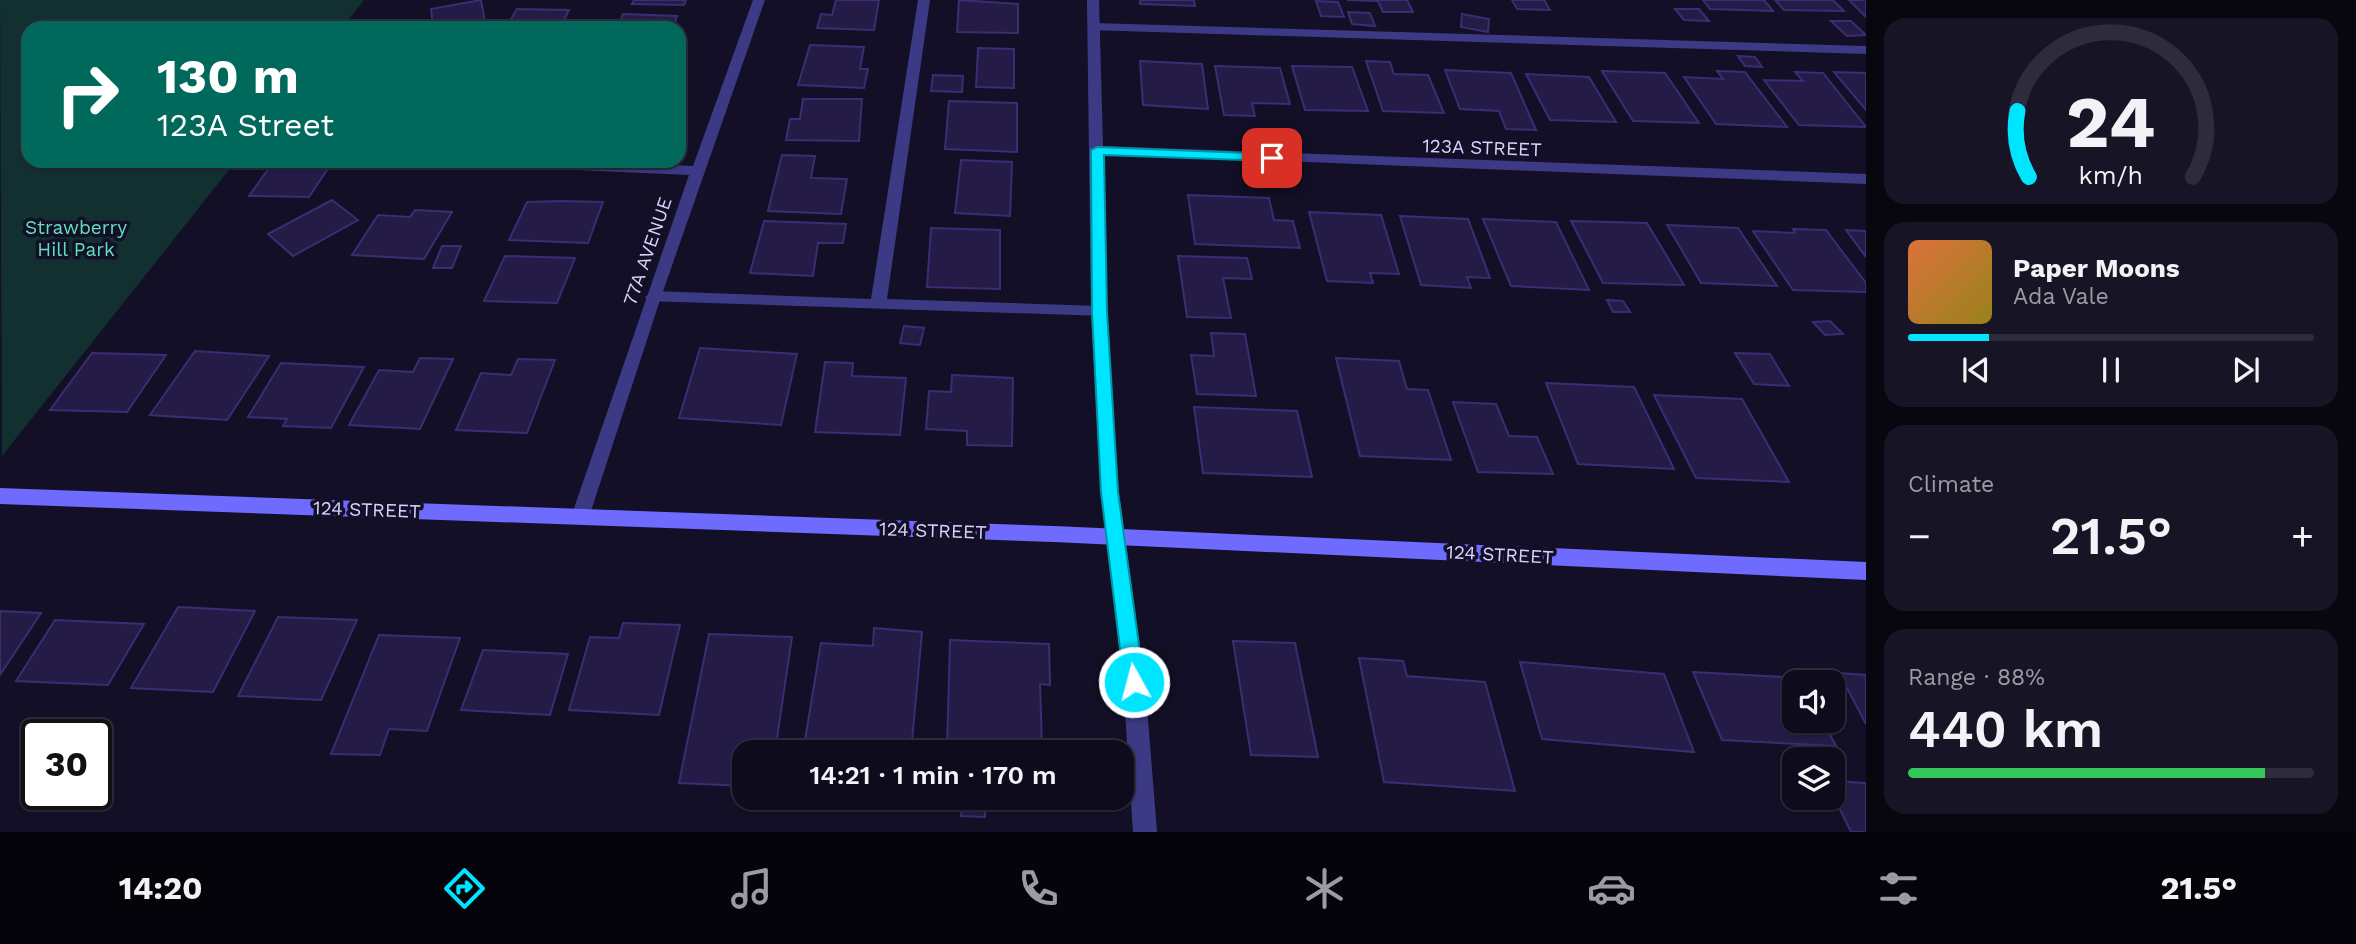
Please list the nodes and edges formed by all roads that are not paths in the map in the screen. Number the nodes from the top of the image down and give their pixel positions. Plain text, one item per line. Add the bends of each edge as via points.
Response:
1 (760, 0) edge
2 (924, 0) edge
3 (1093, 0) edge
4 (1094, 27) junction
5 (1866, 50) edge
6 (1097, 150) junction
7 (630, 168) edge
8 (697, 171) junction
9 (1866, 180) edge
10 (653, 296) junction
11 (878, 304) junction
12 (1099, 312) junction
13 (0, 496) edge
14 (579, 517) junction
15 (1116, 537) junction
16 (1866, 571) edge
17 (1145, 832) edge

1 - 8 street, 77A AVENUE
2 - 11 street
3 - 4 street
4 - 5 street
4 - 6 street
6 - 9 street, 123A STREET
6 - 12 street
7 - 8 street
8 - 10 street, 77A AVENUE
10 - 11 street
10 - 14 street, 77A AVENUE
11 - 12 street
12 - 15 street
13 - 14 street, 124 STREET
14 - 15 street, 124 STREET
15 - 16 street, 124 STREET
15 - 17 street via 1134,682

